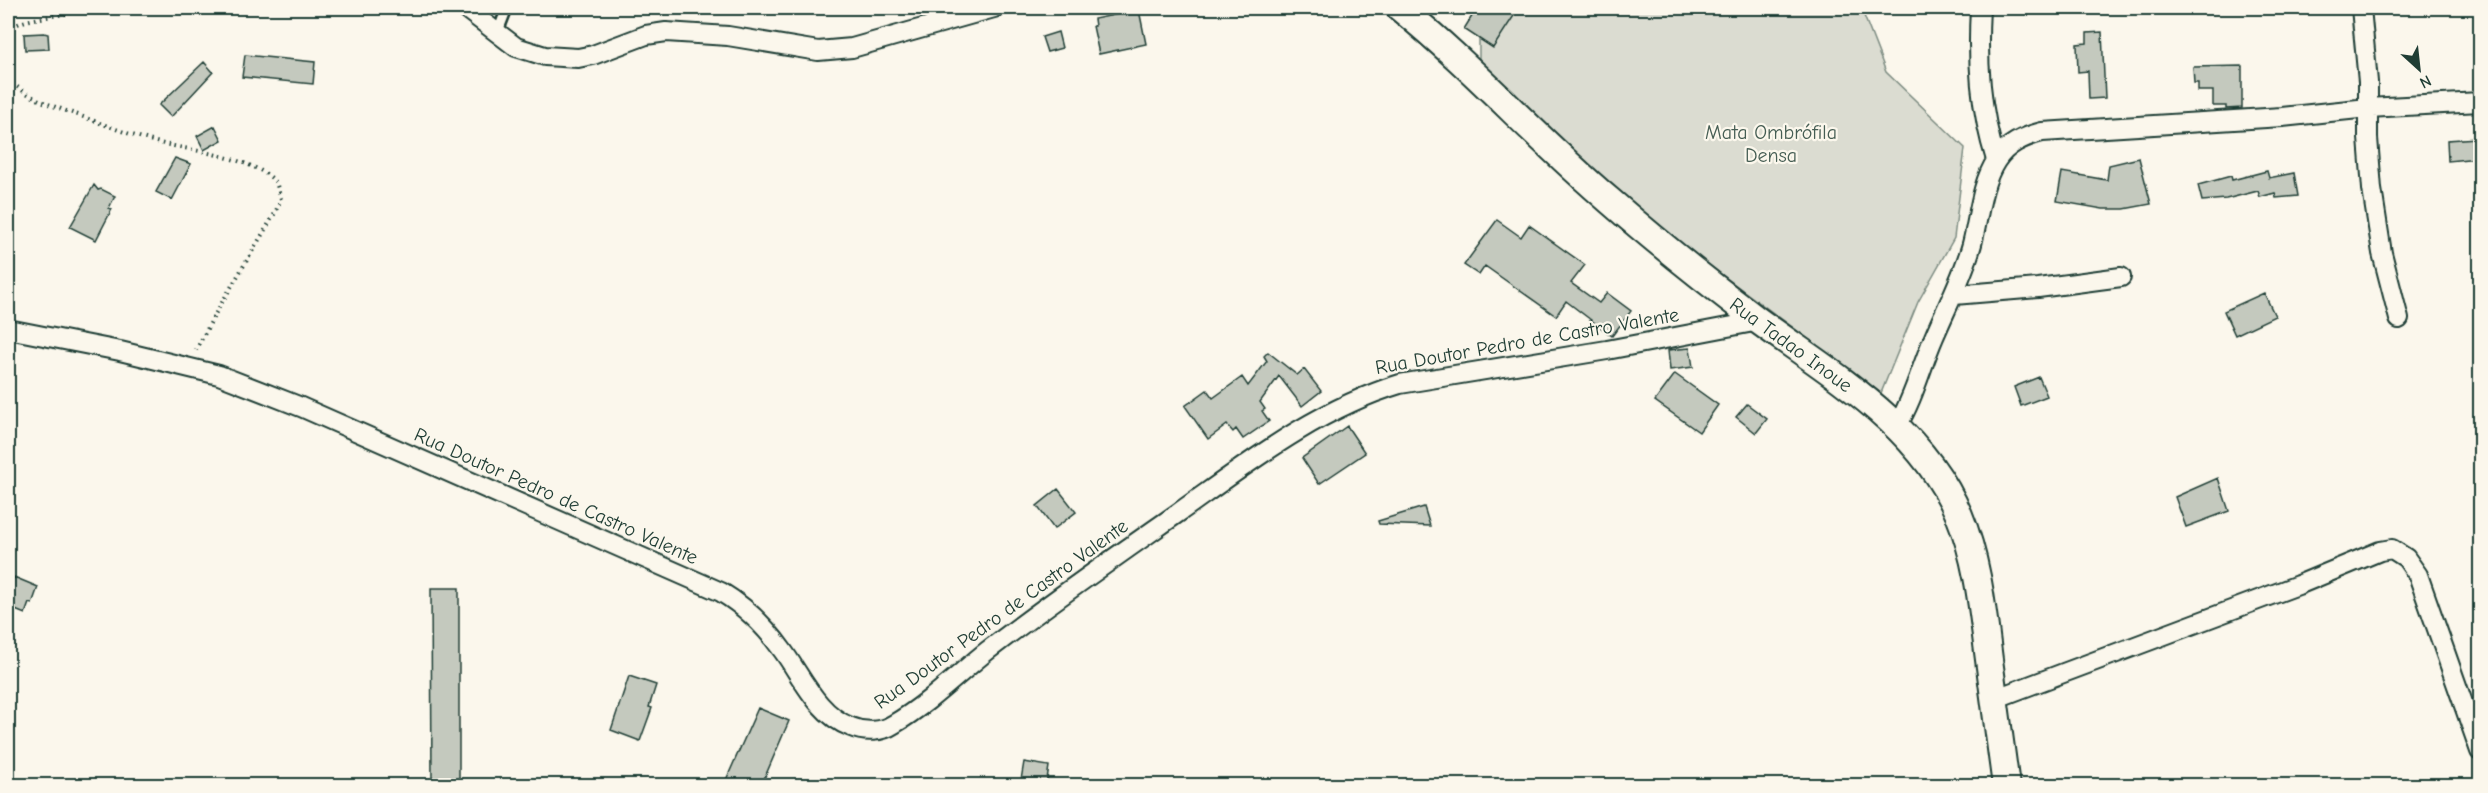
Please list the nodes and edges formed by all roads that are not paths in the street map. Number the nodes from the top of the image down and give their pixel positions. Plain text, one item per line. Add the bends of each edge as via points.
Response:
1 (465, 8) edge
2 (507, 8) edge
3 (994, 8) edge
4 (1400, 8) edge
5 (1980, 8) edge
6 (2361, 8) edge
7 (497, 34) junction
8 (2481, 102) edge
9 (2368, 108) junction
10 (1996, 160) junction
11 (2121, 277) dead end
12 (1954, 295) junction
13 (2399, 319) dead end
14 (1760, 321) junction
15 (8, 328) edge
16 (1896, 426) junction
17 (1994, 699) junction
18 (2481, 751) edge
19 (2006, 786) edge

1 - 7 street
2 - 7 lane
3 - 7 street via 832,51 804,50 728,36 666,32 646,35 593,56 564,58 531,53
4 - 14 street, Rua Tadao Inoue via 1608,200
5 - 10 street via 1980,87
6 - 9 street
8 - 9 street
9 - 10 street via 2042,132 2016,141
9 - 13 street via 2372,189 2382,253
10 - 12 street
11 - 12 street
12 - 16 street via 1909,405
14 - 15 street, Rua Doutor Pedro de Castro Valente via 1400,384 1344,404 1225,480 997,644 903,718 880,730 850,728 821,707 759,622 720,592 301,407 219,375
14 - 16 street, Rua Tadao Inoue
16 - 17 street, Rua Tadao Inoue via 1928,460 1958,514 1976,566
17 - 18 street via 2392,549 2406,558 2418,575
17 - 19 street, Rua Tadao Inoue

